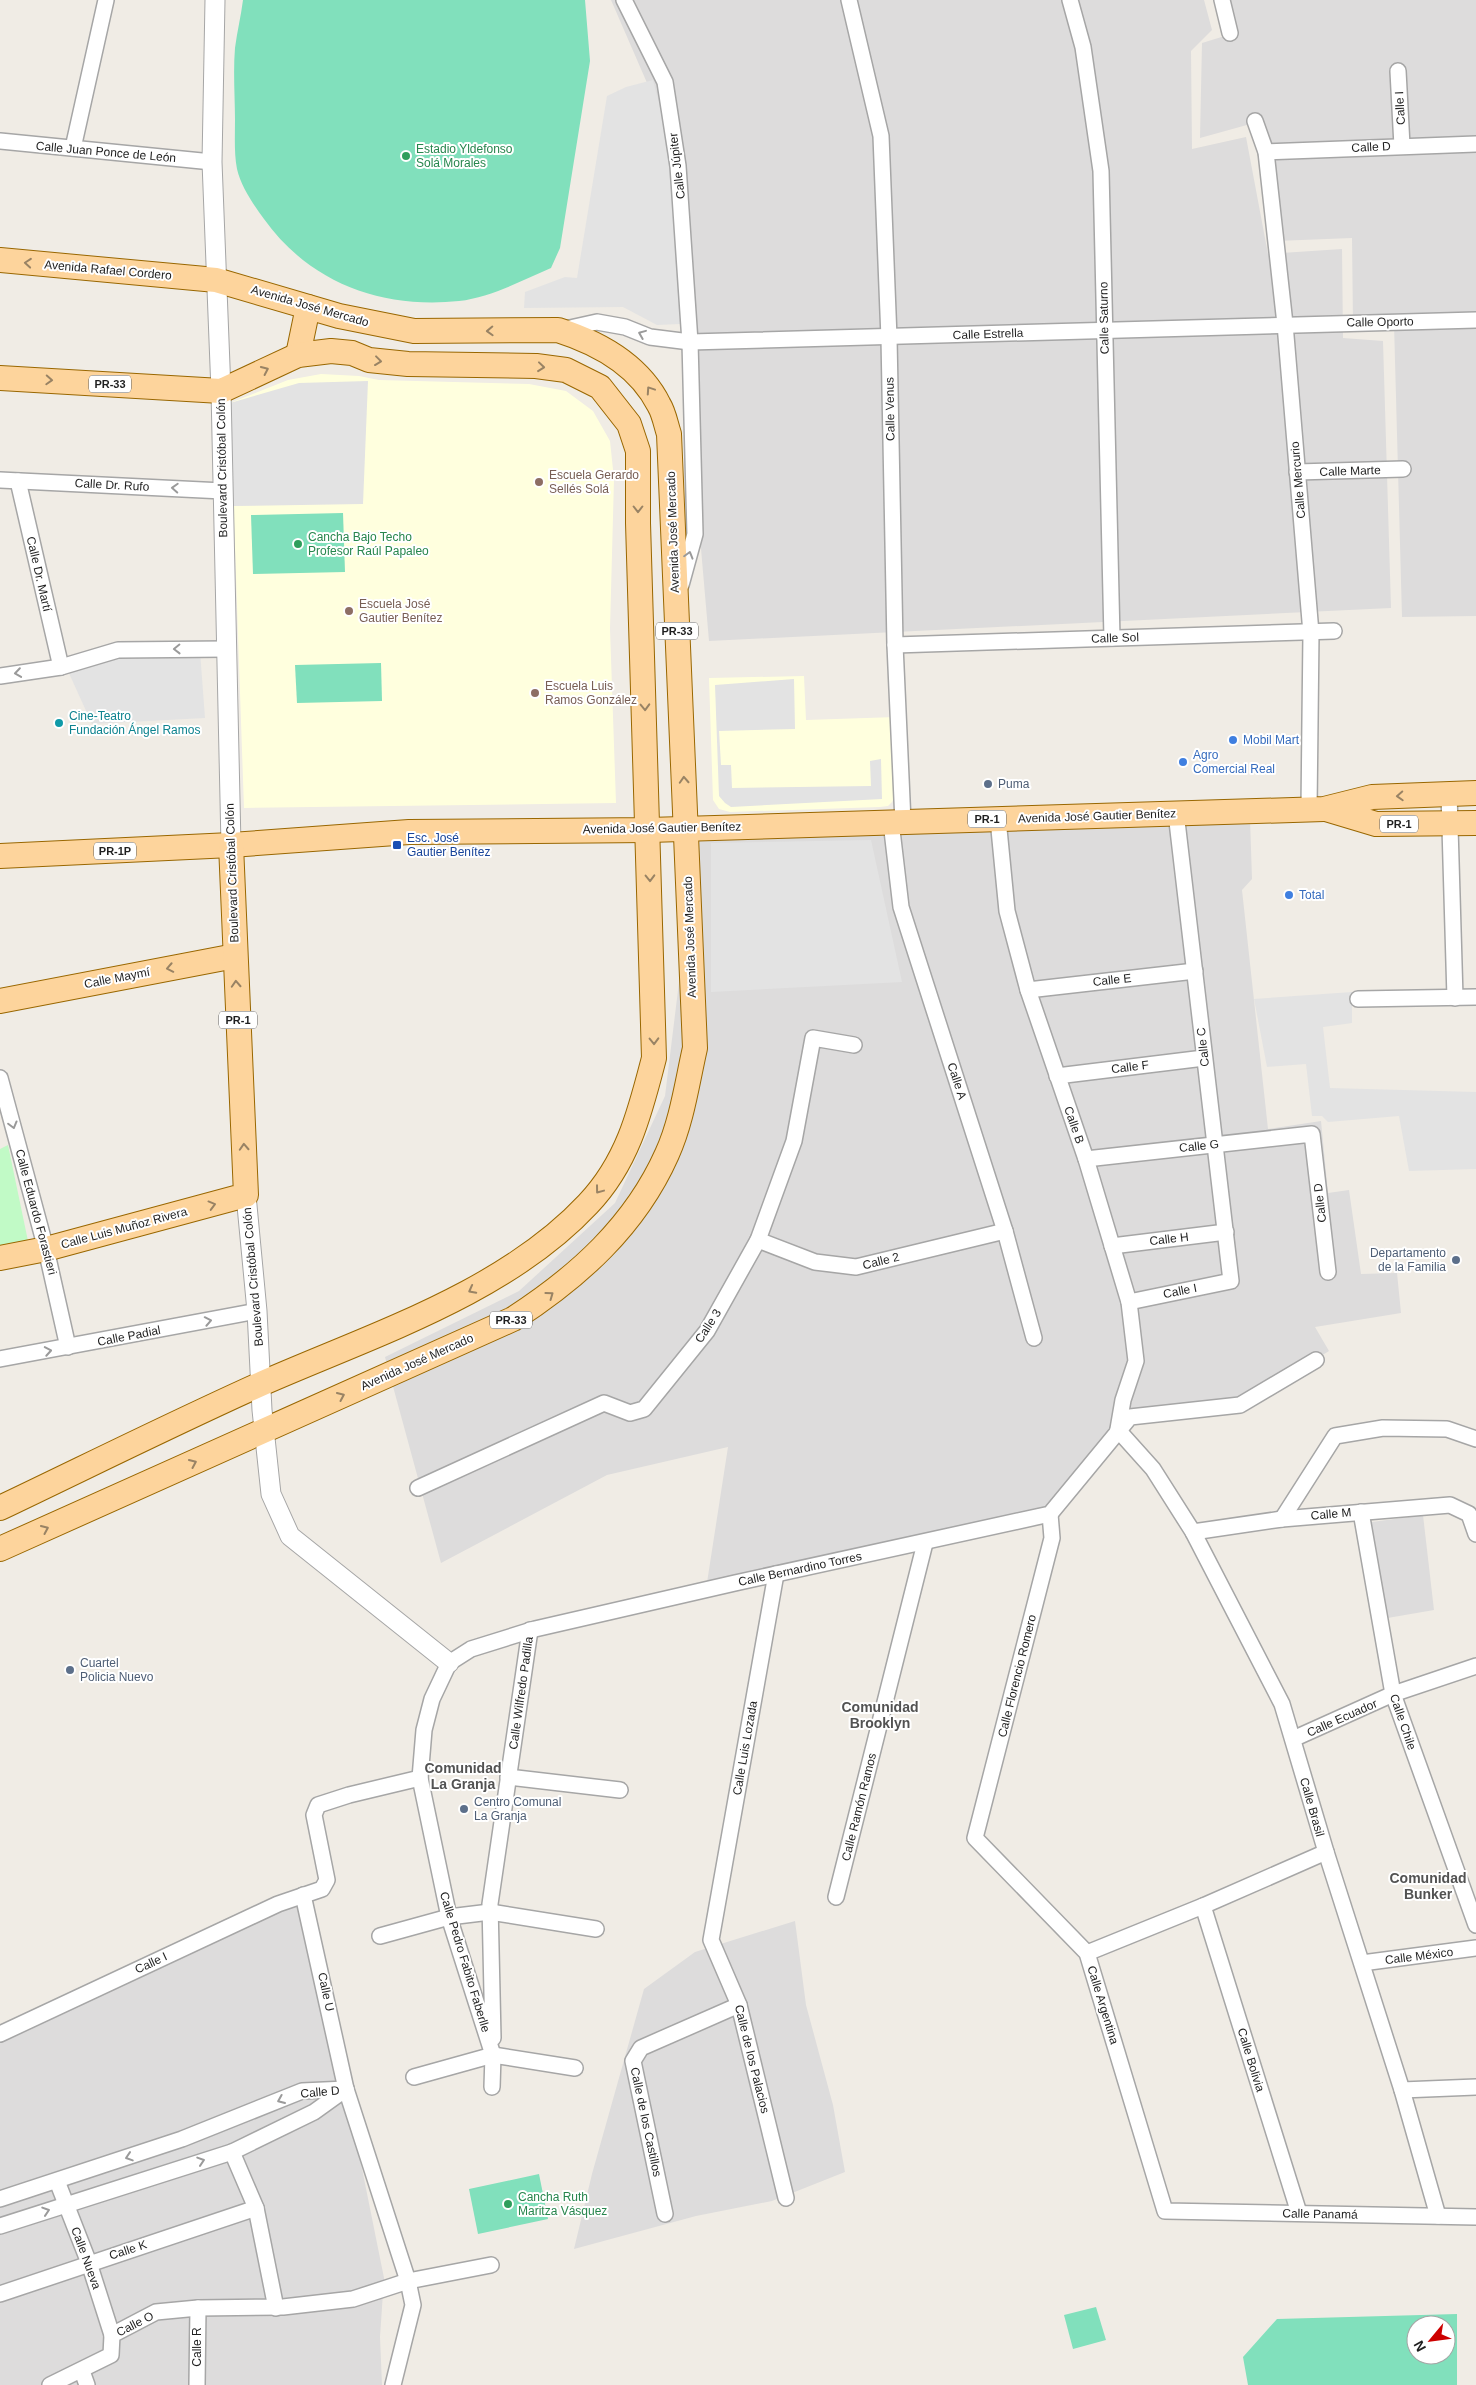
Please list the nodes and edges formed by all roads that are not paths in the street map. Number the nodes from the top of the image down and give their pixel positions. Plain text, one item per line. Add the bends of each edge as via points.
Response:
1 (106, 0) edge
2 (215, 0) edge
3 (624, 0) edge
4 (849, 0) edge
5 (1070, 0) edge
6 (1222, 0) edge
7 (1230, 34) dead end
8 (1398, 71) dead end
9 (1256, 121) dead end
10 (0, 142) edge
11 (1476, 144) edge
12 (1402, 146) junction
13 (73, 148) junction
14 (1266, 152) junction
15 (212, 162) junction
16 (0, 260) edge
17 (216, 280) junction
18 (308, 307) junction
19 (1476, 320) edge
20 (1285, 324) junction
21 (1104, 329) junction
22 (558, 330) junction
23 (889, 338) junction
24 (690, 342) junction
25 (298, 355) junction
26 (0, 378) edge
27 (221, 391) junction
28 (1403, 469) dead end
29 (1297, 472) junction
30 (0, 480) edge
31 (18, 481) junction
32 (223, 491) junction
33 (676, 602) junction
34 (1334, 631) dead end
35 (1311, 633) junction
36 (1112, 638) junction
37 (895, 645) junction
38 (226, 649) junction
39 (61, 667) junction
40 (0, 676) edge
41 (1449, 793) junction
42 (1476, 793) edge
43 (1316, 809) junction
44 (1176, 813) junction
45 (998, 819) junction
46 (897, 822) junction
47 (1476, 823) edge
48 (1450, 824) junction
49 (686, 828) junction
50 (649, 830) junction
51 (231, 845) junction
52 (0, 856) edge
53 (235, 956) junction
54 (1195, 971) junction
55 (1028, 990) junction
56 (1455, 998) junction
57 (1476, 998) edge
58 (1358, 999) dead end
59 (0, 1000) edge
60 (854, 1046) dead end
61 (1204, 1058) junction
62 (1057, 1076) junction
63 (0, 1078) edge
64 (1312, 1134) joint
65 (1214, 1145) junction
66 (1086, 1159) junction
67 (246, 1195) junction
68 (1005, 1231) junction
69 (1226, 1232) junction
70 (758, 1240) junction
71 (1112, 1246) junction
72 (46, 1249) junction
73 (0, 1258) edge
74 (1328, 1272) dead end
75 (1231, 1281) joint
76 (1129, 1302) junction
77 (257, 1311) junction
78 (1034, 1338) dead end
79 (68, 1348) junction
80 (0, 1359) edge
81 (1316, 1360) dead end
82 (260, 1384) junction
83 (1118, 1430) junction
84 (264, 1431) junction
85 (1476, 1439) edge
86 (418, 1488) dead end
87 (0, 1508) edge
88 (1361, 1512) junction
89 (1050, 1514) junction
90 (1282, 1518) junction
91 (1193, 1532) junction
92 (1476, 1534) edge
93 (925, 1543) junction
94 (0, 1549) edge
95 (776, 1574) junction
96 (530, 1630) junction
97 (449, 1663) junction
98 (1476, 1666) edge
99 (1393, 1694) junction
100 (1293, 1739) junction
101 (508, 1777) junction
102 (420, 1778) junction
103 (620, 1790) dead end
104 (975, 1838) joint
105 (1326, 1852) junction
106 (303, 1896) junction
107 (836, 1897) dead end
108 (1203, 1906) junction
109 (490, 1912) junction
110 (449, 1917) junction
111 (714, 1923) joint
112 (1476, 1925) edge
113 (596, 1929) dead end
114 (380, 1936) dead end
115 (1476, 1948) edge
116 (1087, 1953) junction
117 (1362, 1963) junction
118 (739, 2005) junction
119 (0, 2034) edge
120 (493, 2055) junction
121 (575, 2068) dead end
122 (414, 2077) dead end
123 (492, 2087) dead end
124 (1476, 2087) edge
125 (346, 2089) junction
126 (1402, 2090) junction
127 (232, 2152) junction
128 (58, 2181) junction
129 (786, 2198) dead end
130 (0, 2199) edge
131 (66, 2204) junction
132 (256, 2208) junction
133 (1165, 2211) joint
134 (1299, 2213) junction
135 (665, 2214) dead end
136 (1438, 2216) junction
137 (1476, 2217) edge
138 (0, 2226) edge
139 (89, 2263) junction
140 (491, 2265) dead end
141 (408, 2281) junction
142 (0, 2294) edge
143 (198, 2308) junction
144 (276, 2308) junction
145 (112, 2336) junction
146 (84, 2378) edge
147 (50, 2385) edge
148 (197, 2385) edge
149 (393, 2385) edge

1 - 13 street
2 - 15 street, Boulevard Cristóbal Colón
3 - 24 street, Calle Júpiter via 665,82 678,166
4 - 23 street, Calle Venus via 881,136
5 - 21 street, Calle Saturno via 1083,48 1101,171
6 - 7 street
8 - 12 street, Calle I
9 - 14 street, Calle Mercurio
10 - 13 street, Calle Juan Ponce de León
11 - 12 street, Calle D
12 - 14 street, Calle D
13 - 15 street, Calle Juan Ponce de León
14 - 20 street, Calle Mercurio
15 - 17 street, Boulevard Cristóbal Colón
17 -> 16 main road, Avenida Rafael Cordero / PR-33
17 - 18 main road, Avenida José Mercado / PR-33
17 - 27 street, Boulevard Cristóbal Colón
22 -> 18 main road, Avenida José Mercado / PR-33 via 414,331
18 - 25 main road
19 - 20 street, Calle Oporto
20 - 21 street, Calle Estrella
20 - 29 street, Calle Mercurio
21 - 23 street, Calle Estrella
21 - 36 street, Calle Saturno
24 -> 22 street, Calle Estrella via 650,337 625,327 597,322
33 -> 22 main road, Avenida José Mercado / PR-33 via 669,434 660,406 646,384 606,350
23 - 24 street, Calle Estrella
23 - 37 street, Calle Venus
33 -> 24 street, Calle Júpiter via 695,534
27 -> 25 main road, PR-33
25 -> 50 main road, PR-33 via 331,351 352,353 369,360 408,364 536,366 566,370 600,387 629,424 638,451
26 -> 27 main road, PR-33
27 - 32 street, Boulevard Cristóbal Colón
28 - 29 street, Calle Marte
29 - 35 street, Calle Mercurio
30 - 31 street, Calle Dr. Rufo
32 -> 31 street, Calle Dr. Rufo
31 - 39 street, Calle Dr. Martí
32 - 38 street, Boulevard Cristóbal Colón
49 -> 33 main road, Avenida José Mercado / PR-33
34 - 35 street, Calle Sol
35 - 36 street, Calle Sol
35 - 43 street, Calle Mercurio
36 - 37 street, Calle Sol
37 - 46 street, Calle Venus
38 -> 39 street via 118,650
38 - 51 street, Boulevard Cristóbal Colón
39 -> 40 street
41 - 42 main road, Avenida José Gautier Benítez / PR-1
41 -> 43 main road, Avenida José Gautier Benítez / PR-1 via 1372,797
41 - 48 street
43 - 44 main road, Avenida José Gautier Benítez / PR-1
43 - 48 main road, Avenida José Gautier Benítez / PR-1 via 1376,824
44 - 45 main road, Avenida José Gautier Benítez / PR-1
44 - 54 street, Calle C
45 - 46 main road, Avenida José Gautier Benítez / PR-1
45 - 55 street, Calle B via 1007,911
46 - 49 main road, Avenida José Gautier Benítez / PR-1
46 - 68 street, Calle A via 900,907
47 - 48 main road, Avenida José Gautier Benítez / PR-1
48 - 56 street
49 - 50 main road, Avenida José Gautier Benítez / PR-1
84 -> 49 main road, Avenida José Mercado / PR-33 via 513,1319 550,1295 590,1262 630,1218 667,1155 681,1113 695,1048
50 - 51 main road, Avenida José Gautier Benítez / PR-1 via 409,832
50 -> 82 main road, PR-33 via 654,1058 637,1124 618,1165 588,1204 540,1247 498,1276 445,1304
51 - 52 main road, Avenida José Gautier Benítez / PR-1P
51 - 53 main road, Boulevard Cristóbal Colón / PR-1
53 -> 59 main road, Calle Maymí
67 -> 53 main road, Boulevard Cristóbal Colón / PR-1
54 - 55 street, Calle E
54 - 61 street, Calle C
55 - 62 street, Calle B
56 - 57 street
56 - 58 street
60 - 70 street, Calle 3 via 813,1038 794,1140
61 - 62 street, Calle F
61 - 65 street, Calle C
62 - 66 street, Calle B
63 -> 72 street, Calle Eduardo Forastieri
64 - 65 street, Calle G
64 - 74 street, Calle D
65 - 66 street, Calle G
65 - 69 street, Calle C
66 - 71 street, Calle B
72 -> 67 main road, Calle Luis Muñoz Rivera
67 - 77 street, Boulevard Cristóbal Colón
68 - 70 street, Calle 2 via 856,1267 815,1262
68 - 78 street, Calle A
69 - 71 street, Calle H
69 - 75 street, Calle C
70 - 86 street, Calle 3 via 707,1331 644,1408 630,1413 604,1402
71 - 76 street, Calle B
72 - 73 main road, Calle Luis Muñoz Rivera
72 - 79 street, Calle Eduardo Forastieri
75 - 76 street, Calle I
76 - 83 street, Calle B via 1136,1361 1123,1400
79 -> 77 street, Calle Padial
77 - 82 street, Boulevard Cristóbal Colón
80 -> 79 street, Calle Padial
81 - 83 street via 1240,1405 1130,1416
82 - 84 street, Boulevard Cristóbal Colón
82 - 87 main road, PR-33
83 - 89 street
83 - 91 street, Calle Brasil via 1153,1469
94 -> 84 main road, Avenida José Mercado / PR-33
84 - 97 street, Boulevard Cristóbal Colón via 271,1494 290,1536
85 - 90 street via 1447,1429 1383,1428 1336,1436
88 - 90 street, Calle M
88 - 92 street, Calle M via 1450,1505 1469,1514
88 - 99 street, Calle Chile
89 - 93 street, Calle Bernardino Torres
89 - 104 street, Calle Florencio Romero via 1052,1538
90 - 91 street, Calle M
91 - 100 street, Calle Brasil via 1282,1704
93 - 95 street, Calle Bernardino Torres
93 - 107 street, Calle Ramón Ramos
95 - 96 street, Calle Bernardino Torres
95 - 111 street, Calle Luis Lozada
96 - 97 street, Calle Bernardino Torres via 471,1649
96 - 101 street, Calle Wilfredo Padilla
97 - 102 street, Calle Pedro Fabito Faberlle via 432,1699 424,1730
98 - 99 street, Calle Ecuador
99 - 100 street, Calle Ecuador
99 - 112 street, Calle Chile
100 - 105 street, Calle Brasil
101 - 103 street
101 - 109 street, Calle Wilfredo Padilla
102 - 106 street, Calle I via 318,1805 314,1815 327,1880 322,1889
102 - 110 street, Calle Pedro Fabito Faberlle
104 - 116 street, Calle Argentina
105 - 108 street
105 - 117 street, Calle Brasil
106 - 119 street, Calle I via 278,1904
106 - 125 street, Calle U
108 - 116 street
108 - 134 street, Calle Bolivia
109 - 110 street
109 - 113 street
109 - 120 street, Calle Wilfredo Padilla
110 - 114 street
110 - 120 street, Calle Pedro Fabito Faberlle
111 - 118 street, Calle de los Palacios via 711,1940
115 - 117 street, Calle México
116 - 133 street, Calle Argentina
117 - 126 street, Calle Brasil
118 - 129 street, Calle de los Palacios
118 - 135 street, Calle de los Castillos via 641,2048 633,2061
120 - 121 street
120 - 122 street
120 - 123 street, Calle Pedro Fabito Faberlle
124 - 126 street
125 - 127 street, Calle D via 314,2112
125 -> 128 street, Calle D via 302,2091 182,2139
125 - 141 street, Calle U
126 - 136 street, Calle Brasil
131 -> 127 street, Calle D
127 - 132 street
128 - 130 street, Calle D
128 - 131 street, Calle Nueva
138 -> 131 street, Calle D
131 - 139 street, Calle Nueva
132 - 139 street, Calle K
132 - 144 street
133 - 134 street, Calle Panamá
134 - 136 street, Calle Panamá
136 - 137 street, Calle Panamá
139 - 142 street, Calle K
139 - 145 street, Calle Nueva
140 - 141 street, Calle O
141 - 144 street, Calle O via 353,2299
141 - 149 street, Calle U via 413,2305
143 - 144 street, Calle O
143 - 145 street, Calle O via 156,2312
143 - 148 street, Calle R
145 - 146 street, Calle O via 111,2355
146 - 147 street, Calle O

